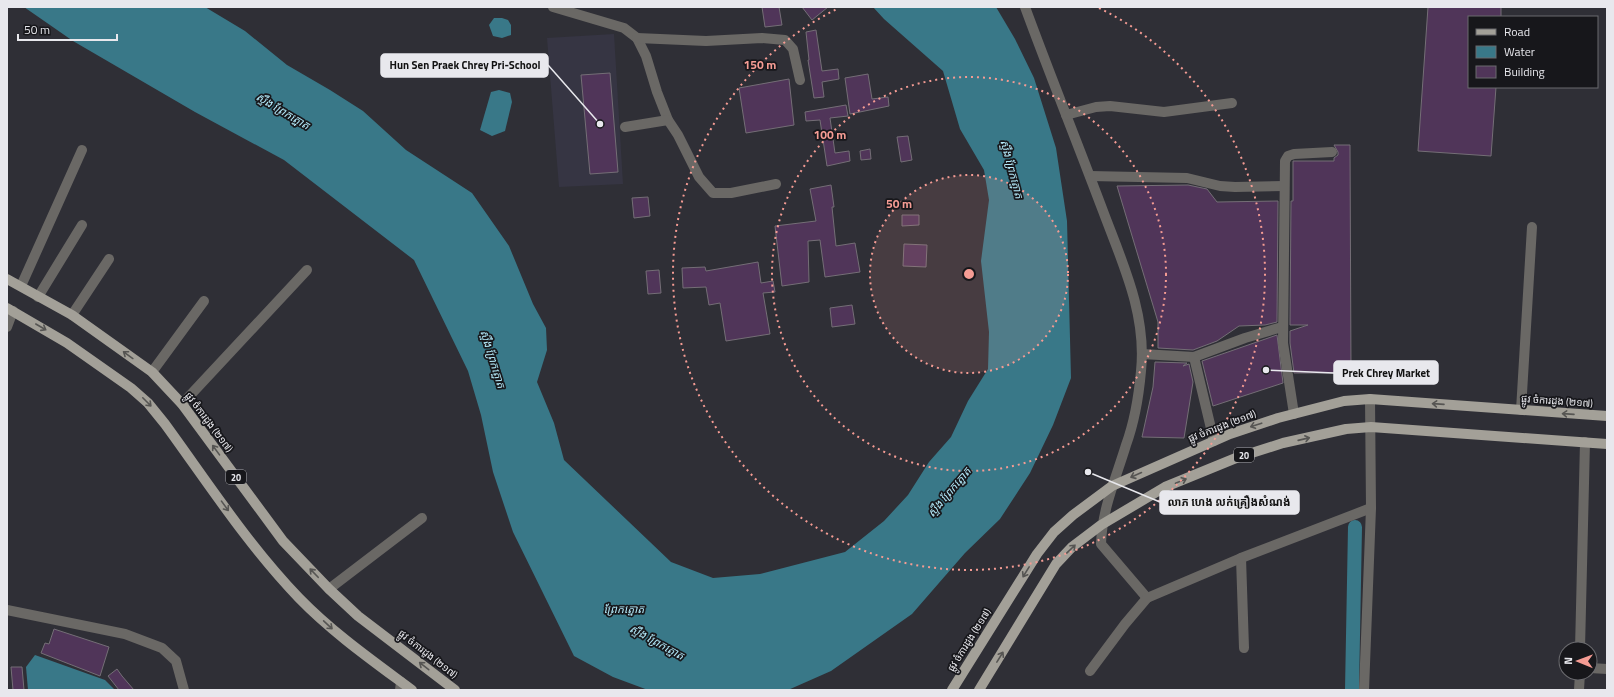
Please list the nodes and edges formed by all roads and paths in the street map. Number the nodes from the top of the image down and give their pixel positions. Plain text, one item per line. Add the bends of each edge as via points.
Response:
1 (553, 7) edge
2 (1024, 7) edge
3 (637, 38) junction
4 (800, 80) dead end
5 (1232, 103) dead end
6 (1066, 115) junction
7 (668, 120) junction
8 (625, 128) dead end
9 (82, 150) dead end
10 (1332, 152) dead end
11 (1090, 176) junction
12 (776, 184) dead end
13 (1284, 186) junction
14 (82, 225) dead end
15 (1532, 227) dead end
16 (109, 259) dead end
17 (307, 270) dead end
18 (7, 279) edge
19 (21, 286) junction
20 (38, 297) junction
21 (204, 301) dead end
22 (10, 309) edge
23 (72, 315) junction
24 (7, 327) edge
25 (1282, 327) junction
26 (1142, 354) junction
27 (1194, 357) junction
28 (152, 372) junction
29 (1370, 399) junction
30 (182, 404) junction
31 (1521, 410) junction
32 (1294, 414) junction
33 (1607, 416) edge
34 (1371, 427) junction
35 (1214, 441) junction
36 (1585, 442) junction
37 (1607, 444) edge
38 (1112, 486) junction
39 (1370, 508) junction
40 (422, 518) dead end
41 (1102, 525) junction
42 (1241, 558) junction
43 (329, 589) junction
44 (1147, 598) junction
45 (7, 610) edge
46 (1580, 641) edge
47 (1244, 648) dead end
48 (1090, 671) dead end
49 (401, 686) edge
50 (184, 690) edge
51 (412, 690) edge
52 (455, 690) edge
53 (952, 690) edge
54 (979, 690) edge
55 (1364, 690) edge

1 - 3 street via 624,28
2 - 6 street
3 - 4 street via 706,41 762,38 785,40 793,49
3 - 7 street via 646,56
5 - 6 street via 1164,112 1110,106 1096,107
6 - 11 street
7 - 8 street
7 - 12 street via 699,177 713,193 731,193
9 - 19 street
10 - 13 street via 1302,152 1288,156 1285,161
11 - 13 street via 1187,178 1235,187
11 - 26 street via 1131,287 1139,318
13 - 25 street
14 - 20 street
15 - 31 street
16 - 23 street
17 - 30 street
18 - 19 main road, ផ្លូវ ចំការដូង (២១៧) / 20
19 - 20 main road, ផ្លូវ ចំការដូង (២១៧) / 20
20 - 23 main road, ផ្លូវ ចំការដូង (២១៧) / 20
21 - 28 street
22 - 24 street
22 -> 49 main road, 20 via 67,343 148,403 262,556 300,599
28 -> 23 main road, ផ្លូវ ចំការដូង (២១៧) / 20
25 - 27 street
25 - 32 street
26 - 27 street
26 - 38 street via 1130,430
27 - 35 street
28 - 30 main road, ផ្លូវ ចំការដូង (២១៧) / 20
31 -> 29 main road, ផ្លូវ ចំការដូង (២១៧) / 20
29 - 32 main road, ផ្លូវ ចំការដូង (២១៧) / 20 via 1344,401
29 - 34 street
43 -> 30 main road, ផ្លូវ ចំការដូង (២១៧) / 20 via 283,541
33 -> 31 main road, ផ្លូវ ចំការដូង (២១៧) / 20
32 -> 35 main road, ផ្លូវ ចំការដូង (២១៧) / 20
34 - 36 main road, 20
34 - 39 street
41 -> 34 main road, 20 via 1165,488 1236,458 1283,443 1346,429
35 -> 38 main road, ផ្លូវ ចំការដូង (២១៧) / 20
36 - 37 main road, 20
36 - 46 street
38 - 41 street
38 -> 53 main road, ផ្លូវ ចំការដូង (២១៧) / 20 via 1054,532
39 - 42 street
39 - 55 street
40 - 43 street
41 - 44 street via 1101,544
54 -> 41 main road, 20 via 1056,564 1072,547
42 - 44 street
42 - 47 street
52 -> 43 main road, ផ្លូវ ចំការដូង (២១៧) / 20 via 358,616
44 - 48 street
45 - 50 street via 125,634 162,648 176,661
49 - 51 main road, 20

